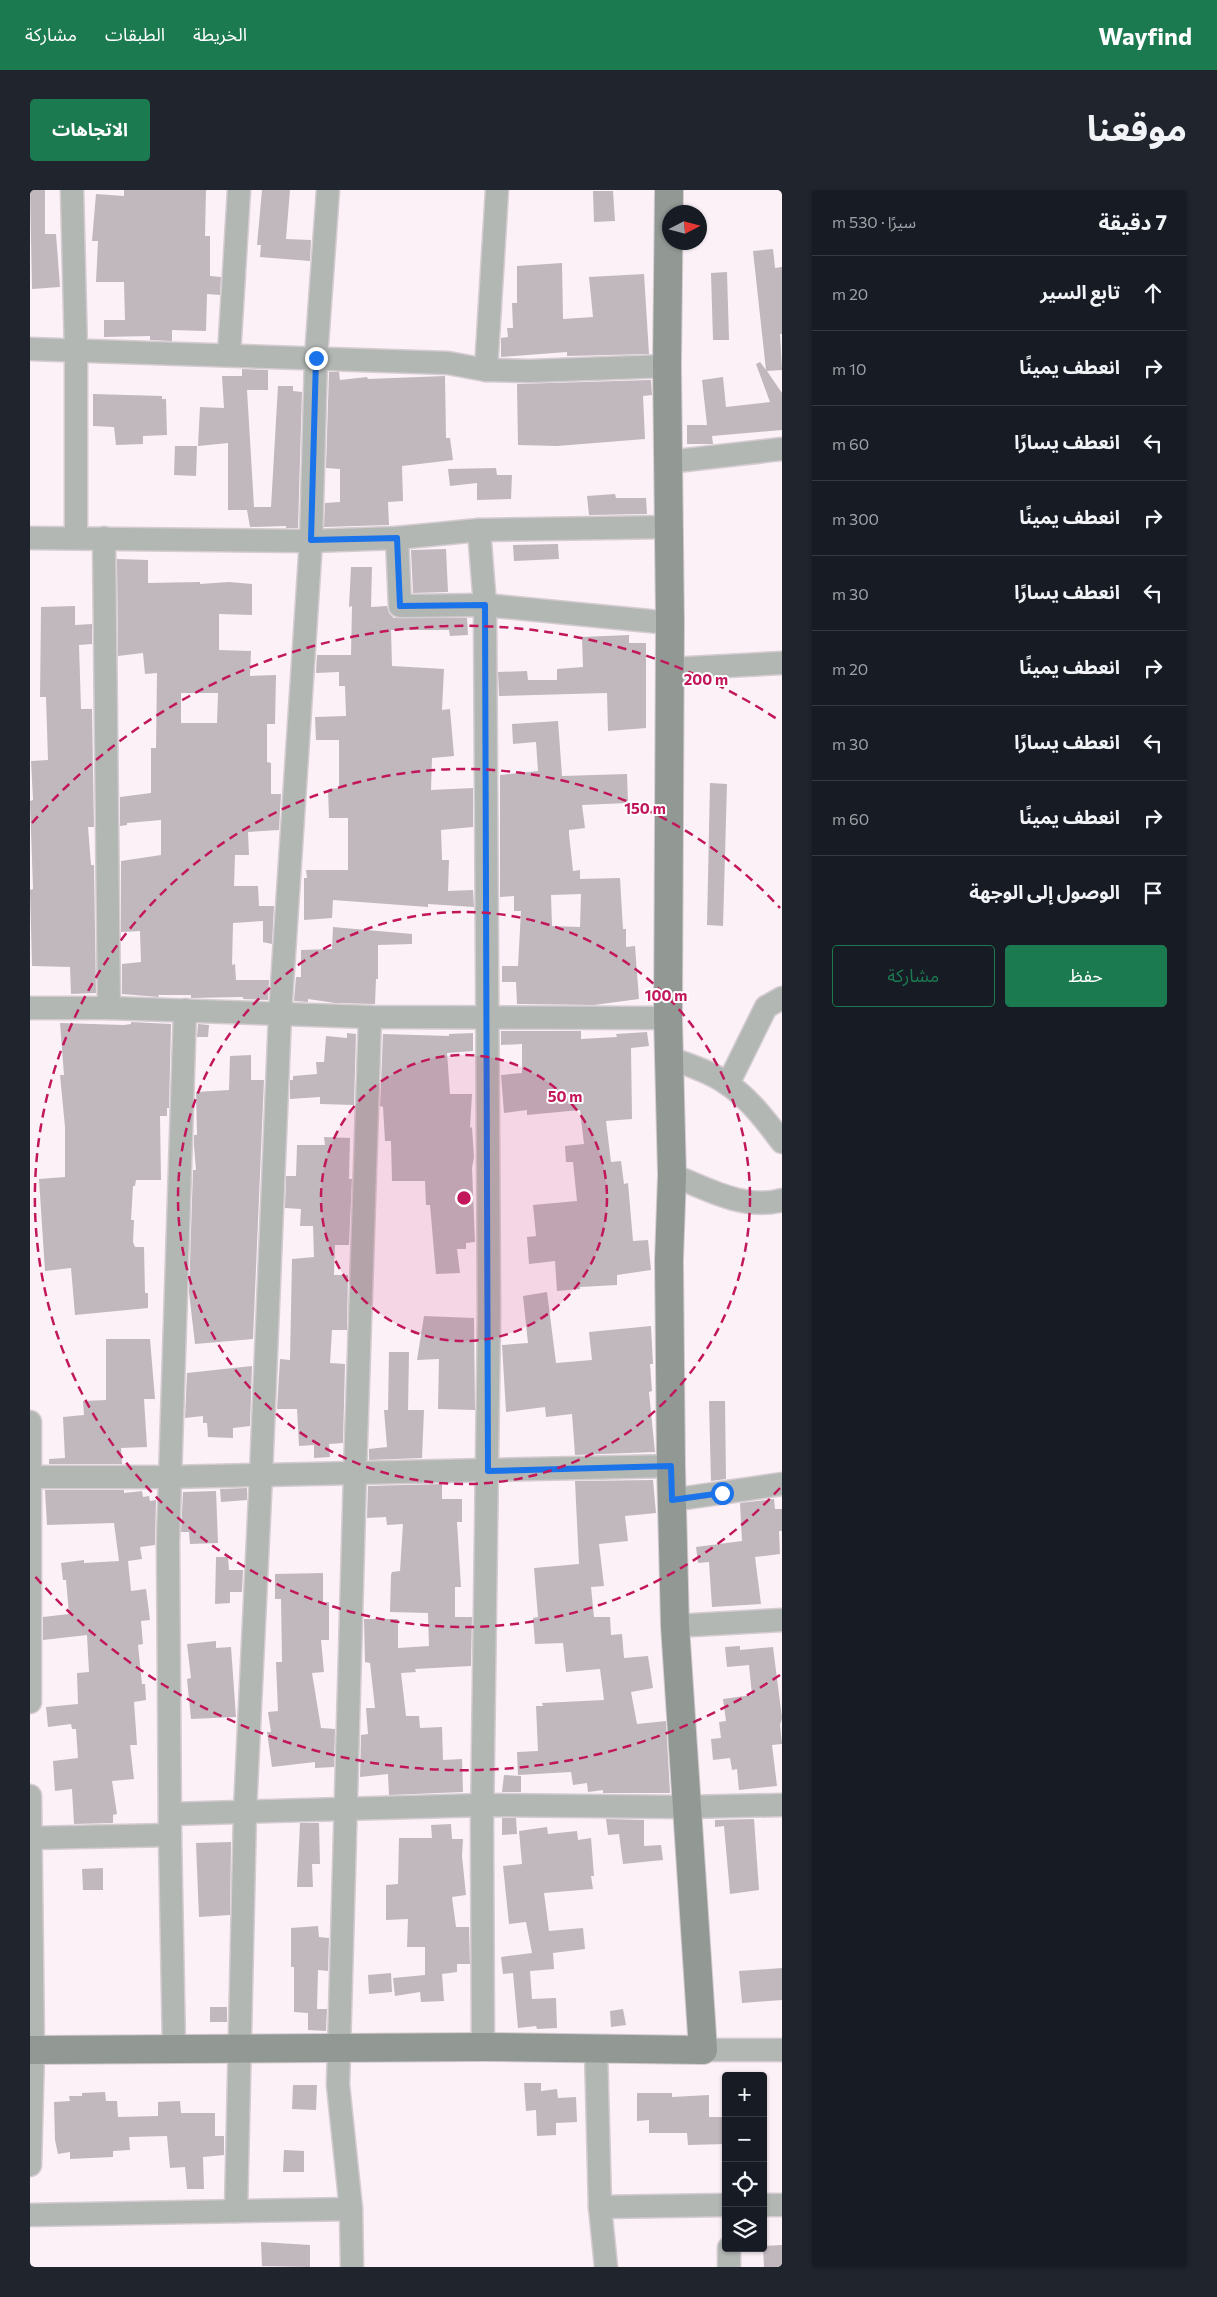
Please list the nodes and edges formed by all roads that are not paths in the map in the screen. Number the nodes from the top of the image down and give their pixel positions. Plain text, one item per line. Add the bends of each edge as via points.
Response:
1 (72, 190) edge
2 (239, 190) edge
3 (328, 190) edge
4 (497, 190) edge
5 (669, 190) edge
6 (30, 350) edge
7 (76, 352) junction
8 (229, 355) junction
9 (316, 358) junction
10 (667, 366) junction
11 (486, 370) junction
12 (782, 449) edge
13 (668, 462) junction
14 (669, 527) junction
15 (478, 530) junction
16 (76, 537) junction
17 (30, 538) edge
18 (104, 538) junction
19 (397, 538) junction
20 (311, 540) junction
21 (485, 605) junction
22 (670, 623) junction
23 (782, 663) edge
24 (670, 669) junction
25 (782, 998) edge
26 (30, 1008) edge
27 (109, 1008) junction
28 (185, 1010) junction
29 (280, 1015) junction
30 (370, 1017) junction
31 (668, 1018) junction
32 (485, 1019) junction
33 (670, 1058) junction
34 (728, 1084) junction
35 (782, 1142) edge
36 (672, 1175) junction
37 (782, 1200) edge
38 (30, 1422) edge
39 (671, 1466) junction
40 (488, 1471) junction
41 (355, 1473) junction
42 (261, 1475) junction
43 (30, 1477) edge
44 (170, 1477) junction
45 (782, 1484) edge
46 (672, 1500) junction
47 (782, 1620) edge
48 (675, 1626) junction
49 (30, 1702) edge
50 (30, 1796) edge
51 (484, 1805) junction
52 (782, 1805) edge
53 (685, 1807) junction
54 (346, 1808) junction
55 (245, 1811) junction
56 (170, 1824) junction
57 (31, 1838) edge
58 (483, 2047) junction
59 (174, 2048) junction
60 (239, 2048) junction
61 (340, 2048) junction
62 (596, 2049) junction
63 (31, 2050) edge
64 (702, 2050) junction
65 (782, 2050) edge
66 (30, 2165) edge
67 (722, 2205) edge
68 (767, 2205) edge
69 (782, 2205) edge
70 (600, 2207) junction
71 (351, 2210) junction
72 (236, 2211) junction
73 (30, 2215) edge
74 (729, 2252) edge
75 (352, 2267) edge
76 (606, 2267) edge
77 (730, 2267) edge

1 - 7 street
2 - 8 street
3 - 9 street
4 - 11 street
5 - 10 street
6 - 7 street
7 - 8 street
7 - 16 street
8 - 9 street
9 - 11 street via 448,363
9 - 20 street
10 - 11 street
10 - 13 street
12 - 13 street
13 - 14 street
14 - 15 street
14 - 22 street
15 - 19 street
15 - 21 street
16 - 17 street
16 - 18 street
18 - 20 street
18 - 27 street
19 - 20 street
19 - 21 street via 400,606
20 - 29 street
21 - 22 street
21 - 32 street
22 - 24 street
23 - 24 street
24 - 31 street
25 - 34 street via 766,1007
26 - 27 street
27 - 28 street
28 - 29 street
28 - 44 street
29 - 30 street
29 - 42 street
30 - 32 street
30 - 41 street
31 - 32 street
31 - 33 street
32 - 40 street
33 - 34 street
33 - 36 street
34 - 35 street
36 - 37 street via 748,1203
36 - 39 street
38 - 43 street
39 - 40 street
39 - 46 street
40 - 41 street
40 - 51 street
41 - 42 street
41 - 54 street
42 - 44 street
42 - 55 street
43 - 44 street
43 - 49 street
44 - 56 street
45 - 46 street
46 - 48 street
47 - 48 street
48 - 53 street
50 - 57 street
51 - 53 street
51 - 54 street
51 - 58 street
52 - 53 street
53 - 64 street
54 - 55 street
54 - 61 street
55 - 56 street
55 - 60 street
56 - 57 street
56 - 59 street
57 - 63 street
58 - 61 street
58 - 62 street
59 - 60 street
59 - 63 street
60 - 61 street
60 - 72 street
61 - 71 street via 339,2102
62 - 64 street
62 - 70 street
63 - 66 street
64 - 65 street
67 - 70 street
68 - 69 street
70 - 76 street
71 - 72 street
71 - 75 street
72 - 73 street
74 - 77 street

